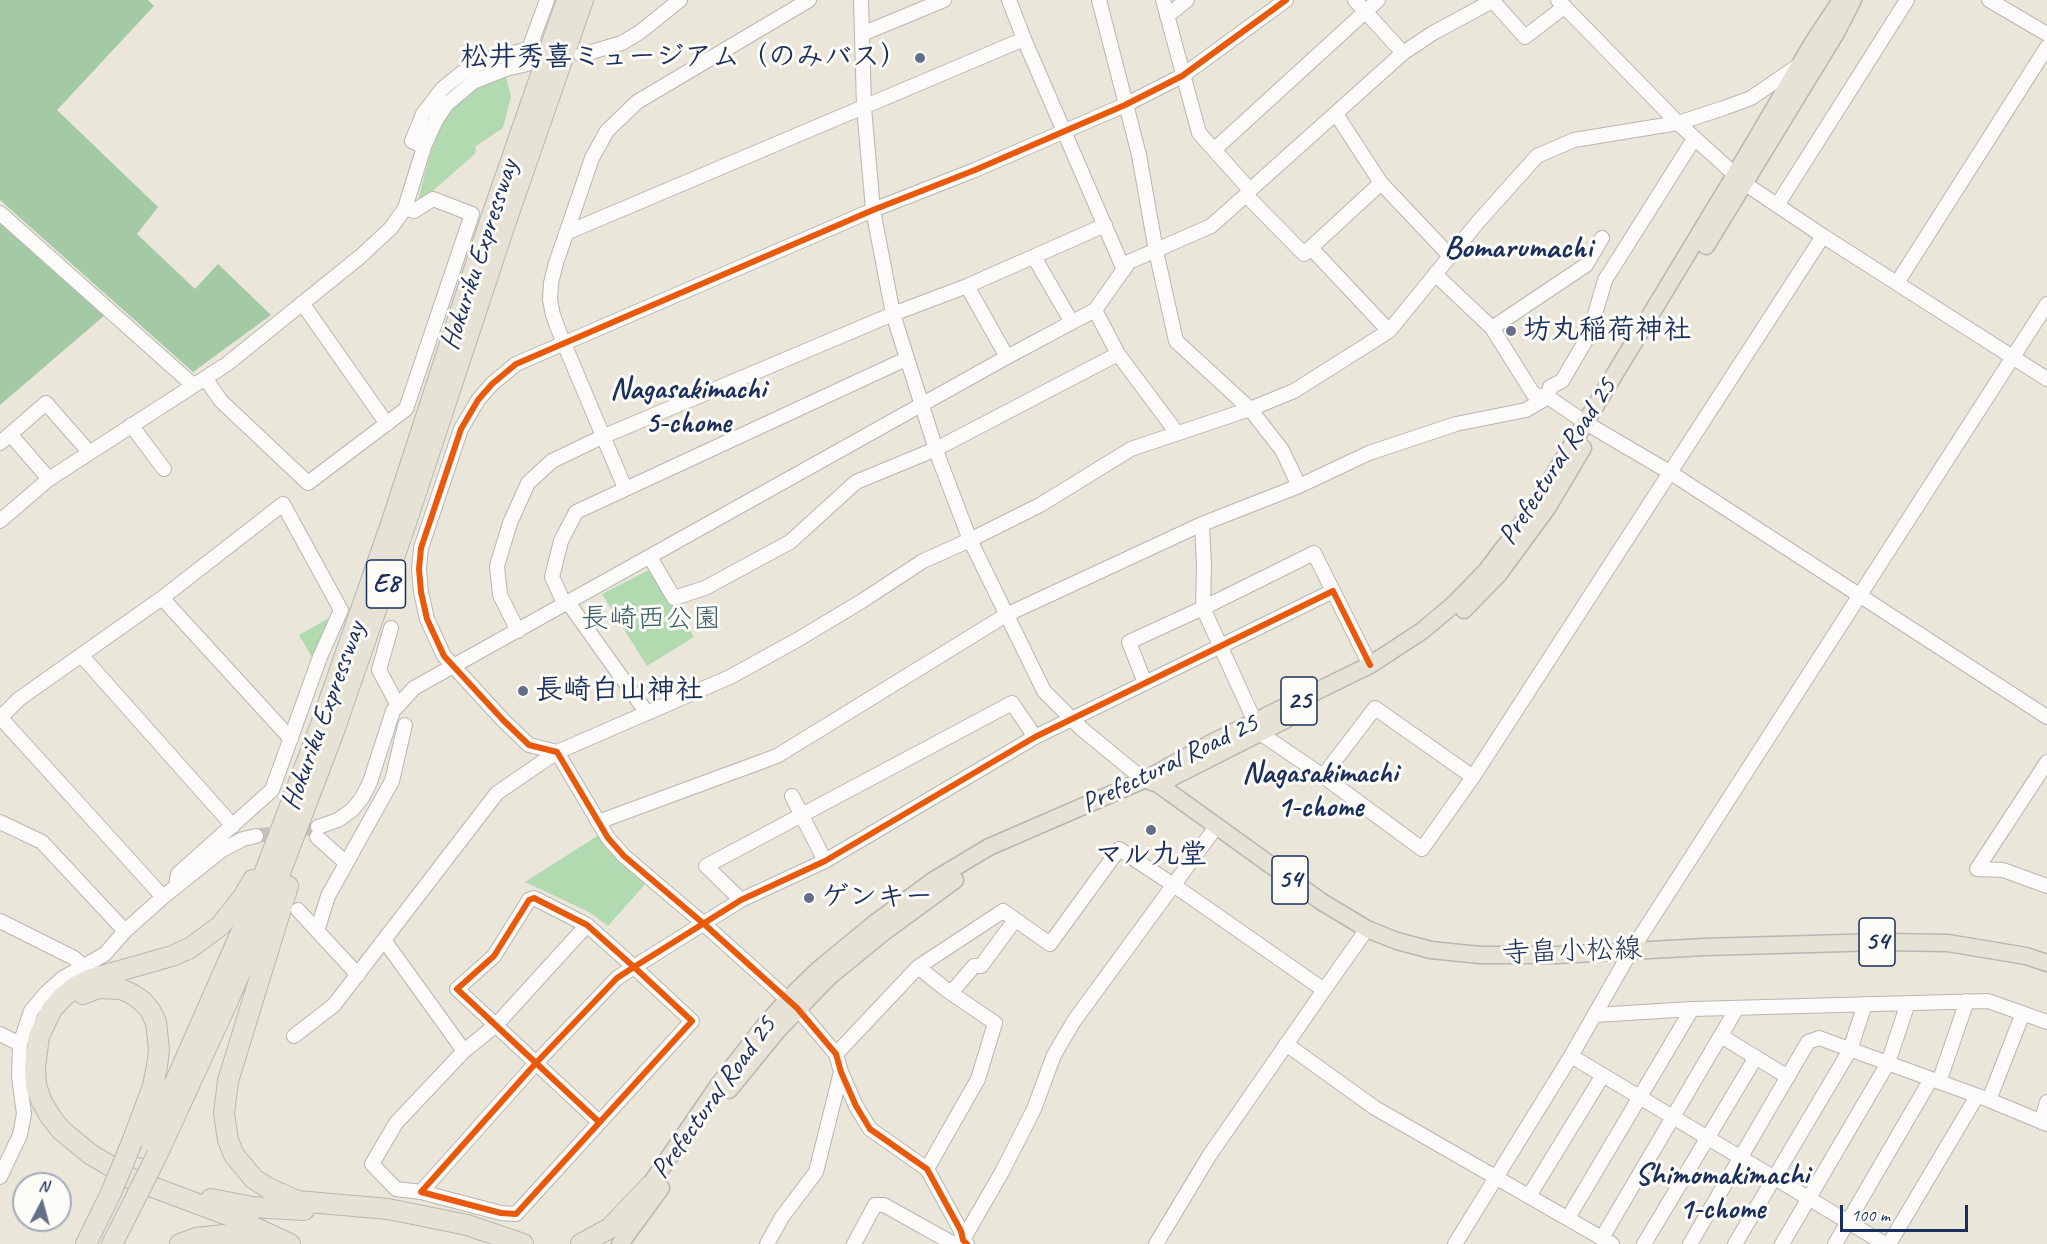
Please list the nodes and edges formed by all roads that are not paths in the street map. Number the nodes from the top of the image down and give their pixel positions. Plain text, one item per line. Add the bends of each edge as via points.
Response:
1 (547, 0) edge
2 (567, 0) edge
3 (583, 0) edge
4 (680, 0) edge
5 (810, 0) edge
6 (861, 0) edge
7 (945, 0) edge
8 (1009, 0) edge
9 (1099, 0) edge
10 (1163, 0) edge
11 (1187, 0) edge
12 (1286, 0) edge
13 (1355, 0) edge
14 (1378, 0) edge
15 (1493, 0) edge
16 (1840, 0) edge
17 (1853, 0) edge
18 (1907, 0) edge
19 (1989, 0) edge
20 (1561, 3) edge
21 (1365, 12) junction
22 (1167, 16) junction
23 (862, 34) junction
24 (2047, 34) edge
25 (1024, 39) junction
26 (2047, 47) edge
27 (1402, 53) junction
28 (580, 55) dead end
29 (527, 64) dead end
30 (1801, 64) junction
31 (1182, 76) junction
32 (1125, 105) junction
33 (864, 107) junction
34 (1336, 114) junction
35 (1678, 123) junction
36 (1064, 129) junction
37 (1694, 138) junction
38 (424, 147) junction
39 (1215, 149) junction
40 (1740, 179) junction
41 (1381, 183) junction
42 (1778, 204) junction
43 (405, 208) junction
44 (873, 210) junction
45 (0, 213) edge
46 (1105, 225) junction
47 (566, 233) junction
48 (1823, 236) junction
49 (1602, 238) dead end
50 (1311, 248) junction
51 (1156, 251) junction
52 (1449, 256) junction
53 (1034, 257) junction
54 (1124, 270) junction
55 (1435, 274) junction
56 (1897, 283) junction
57 (968, 286) junction
58 (302, 303) junction
59 (2047, 304) edge
60 (1095, 310) junction
61 (893, 314) junction
62 (1071, 321) junction
63 (1492, 328) junction
64 (1389, 331) junction
65 (564, 344) junction
66 (1118, 354) junction
67 (1007, 357) junction
68 (2013, 357) junction
69 (906, 359) junction
70 (2047, 379) edge
71 (199, 381) junction
72 (1548, 398) junction
73 (921, 405) junction
74 (1250, 409) junction
75 (387, 423) junction
76 (131, 425) junction
77 (1590, 425) junction
78 (1177, 434) junction
79 (602, 437) junction
80 (5, 438) edge
81 (936, 449) junction
82 (89, 452) junction
83 (164, 469) dead end
84 (1671, 473) junction
85 (49, 479) junction
86 (1299, 486) junction
87 (625, 488) junction
88 (0, 521) edge
89 (1202, 524) junction
90 (970, 540) junction
91 (650, 557) junction
92 (1333, 591) junction
93 (1861, 596) junction
94 (162, 598) junction
95 (566, 602) junction
96 (1203, 608) junction
97 (1006, 615) junction
98 (358, 622) junction
99 (392, 628) dead end
100 (518, 631) junction
101 (1221, 646) junction
102 (441, 650) junction
103 (81, 655) junction
104 (454, 665) junction
105 (1370, 665) junction
106 (1145, 682) junction
107 (396, 698) junction
108 (647, 713) junction
109 (2047, 717) edge
110 (0, 718) edge
111 (1071, 718) junction
112 (405, 724) dead end
113 (1257, 728) junction
114 (334, 731) junction
115 (1035, 737) junction
116 (291, 739) junction
117 (557, 752) junction
118 (2047, 762) edge
119 (1323, 776) junction
120 (1473, 777) junction
121 (1152, 782) junction
122 (792, 796) dead end
123 (802, 816) junction
124 (0, 822) edge
125 (598, 822) junction
126 (233, 826) junction
127 (1216, 827) junction
128 (256, 836) tunnel mouth
129 (825, 861) junction
130 (345, 862) junction
131 (1175, 886) junction
132 (2047, 886) edge
133 (176, 887) junction
134 (163, 897) junction
135 (741, 900) junction
136 (298, 910) dead end
137 (1015, 920) junction
138 (0, 921) edge
139 (704, 924) junction
140 (587, 925) junction
141 (1367, 928) junction
142 (317, 931) junction
143 (125, 932) junction
144 (384, 940) junction
145 (1631, 951) junction
146 (2047, 963) edge
147 (83, 966) junction
148 (918, 967) junction
149 (634, 968) junction
150 (358, 975) junction
151 (1324, 990) junction
152 (951, 993) junction
153 (1967, 1001) junction
154 (1908, 1003) junction
155 (792, 1004) junction
156 (1865, 1004) junction
157 (1737, 1008) junction
158 (1692, 1009) junction
159 (2023, 1013) junction
160 (1595, 1015) junction
161 (2047, 1022) edge
162 (496, 1025) junction
163 (0, 1034) edge
164 (294, 1036) dead end
165 (1721, 1036) junction
166 (20, 1044) junction
167 (1286, 1044) junction
168 (1850, 1050) junction
169 (464, 1051) junction
170 (836, 1054) junction
171 (1571, 1056) junction
172 (1756, 1057) junction
173 (536, 1063) junction
174 (1888, 1063) junction
175 (841, 1072) junction
176 (1603, 1075) junction
177 (1788, 1077) junction
178 (1935, 1081) junction
179 (1641, 1098) junction
180 (1983, 1098) junction
181 (2047, 1102) edge
182 (1674, 1117) junction
183 (599, 1122) junction
184 (2044, 1123) edge
185 (1707, 1138) junction
186 (144, 1148) junction
187 (6, 1149) edge
188 (1741, 1158) junction
189 (927, 1169) junction
190 (0, 1177) edge
191 (1495, 1178) junction
192 (1775, 1178) junction
193 (650, 1186) junction
194 (421, 1192) junction
195 (1529, 1196) junction
196 (121, 1198) junction
197 (1809, 1199) junction
198 (352, 1206) junction
199 (1568, 1218) junction
200 (1848, 1222) junction
201 (1607, 1241) edge
202 (963, 1243) edge
203 (86, 1244) edge
204 (96, 1244) edge
205 (112, 1244) edge
206 (180, 1244) edge
207 (265, 1244) edge
208 (290, 1244) edge
209 (523, 1244) edge
210 (581, 1244) edge
211 (606, 1244) edge
212 (620, 1244) edge
213 (767, 1244) edge
214 (854, 1244) edge
215 (1156, 1244) edge
216 (1455, 1244) edge
217 (1644, 1244) edge
218 (1690, 1244) edge
219 (1735, 1244) edge
220 (1782, 1244) edge
221 (1835, 1244) edge
222 (1887, 1244) edge

1 - 38 street via 529,49 492,58 463,72 442,89 423,114 412,141
2 - 98 highway, Hokuriku Expressway / E8
3 - 114 highway, Hokuriku Expressway / E8
4 - 28 street via 622,43
5 - 47 street via 651,93 616,120 592,158
6 - 23 street
7 - 23 street
8 - 25 street
9 - 32 street
10 - 22 street
11 - 22 street
12 - 31 street
13 - 21 street
14 - 21 street
15 - 20 street via 1525,37
15 - 27 street
16 - 30 main road, Prefectural Road 25 / 25
17 - 40 main road, Prefectural Road 25 / 25 via 1836,33
18 - 42 street
19 - 24 street
20 - 35 street
21 - 27 street
21 - 39 street
22 - 31 street
23 - 33 street
25 - 33 street
25 - 36 street
26 - 56 street
27 - 34 street
29 - 38 street via 488,74 458,93 436,120
30 - 35 street via 1751,98
30 - 40 main road, Prefectural Road 25 / 25
31 - 32 street
31 - 39 street via 1199,133
32 - 36 street
32 - 51 street via 1139,155
33 - 44 street
33 - 47 street
34 - 39 street via 1250,190
34 - 41 street
35 - 37 street
35 - 52 street via 1574,140 1537,156
36 - 44 street
36 - 46 street
37 - 40 street
37 - 72 street via 1605,280 1589,335 1562,381 1550,387
38 - 43 street
40 - 42 street
40 - 77 main road, Prefectural Road 25 / 25
41 - 50 street
41 - 52 street
42 - 48 street
43 - 58 street via 376,243
43 - 75 street via 414,211 433,199 472,214 406,409
44 - 61 street
44 - 65 street
45 - 71 street
46 - 53 street
46 - 54 street
47 - 65 street via 550,300
48 - 56 street
48 - 84 street
49 - 63 street via 1586,265
50 - 51 street via 1304,254 1246,195 1211,226
50 - 64 street
51 - 54 street via 1129,262
51 - 74 street via 1176,341
52 - 55 street
53 - 57 street
53 - 62 street
54 - 60 street
55 - 63 street
55 - 64 street
56 - 68 street
57 - 61 street
57 - 67 street
58 - 71 street via 227,364
58 - 75 street
59 - 68 street
60 - 62 street
60 - 66 street
61 - 69 street
61 - 79 street
62 - 67 street
63 - 72 street via 1534,394
64 - 74 street via 1294,391
65 - 79 street
65 - 102 street via 516,364 478,400 461,429 429,522 419,568 427,619
66 - 78 street
66 - 81 street
67 - 73 street
68 - 70 street
68 - 93 street
69 - 73 street
69 - 87 street
71 - 75 street via 308,483
71 - 76 street
72 - 77 street
72 - 86 street via 1526,410 1456,424 1369,453
73 - 81 street
73 - 91 street
74 - 78 street
74 - 86 street via 1282,450
76 - 82 street
76 - 83 street
77 - 84 street
77 - 105 main road, Prefectural Road 25 / 25 via 1487,570 1453,606
77 - 113 main road, Prefectural Road 25 / 25 via 1542,516 1498,575 1463,611 1425,642 1374,674
78 - 90 street via 1131,449 1040,505
79 - 87 street
79 - 100 street via 552,461 528,483 510,523 497,566 500,595
80 - 82 street via 46,403
80 - 85 street
81 - 90 street
81 - 91 street via 856,482 790,542 705,588 674,598
82 - 85 street
84 - 93 street
84 - 120 street
85 - 88 street
86 - 89 street
87 - 95 street via 576,512 561,541 552,577
89 - 96 street
89 - 97 street
90 - 97 street
90 - 108 street via 923,561 862,602 739,672
91 - 95 street
92 - 96 street via 1314,553
92 - 101 street
92 - 105 street
93 - 109 street
93 - 145 street
94 - 103 street
94 - 116 street
94 - 116 street via 283,504 341,609 328,653
95 - 100 street
95 - 108 street
96 - 101 street
96 - 106 street via 1129,642
97 - 111 street via 1044,691
97 - 125 street via 777,756
98 - 186 highway, Hokuriku Expressway / E8 via 247,919
98 - 208 highway via 278,825 232,913 190,948 75,987 52,1009 36,1051 36,1084 41,1100 76,1144 134,1180 231,1216
99 - 107 street via 379,670
100 - 104 street
101 - 106 street
101 - 113 street
102 - 104 street
102 - 107 street via 435,655 441,665
103 - 110 street via 19,699
103 - 126 street
104 - 107 street
104 - 117 street via 529,745
105 - 113 main road, Prefectural Road 25 / 25
106 - 111 street
107 - 130 street via 362,798 352,810 318,832
108 - 117 street
110 - 134 street
111 - 115 street
111 - 121 street via 1133,771
112 - 130 street via 392,781
113 - 119 street
113 - 121 main road, Prefectural Road 25 / 25 via 1213,742
114 - 186 highway, Hokuriku Expressway / E8 via 210,1043
114 - 198 highway via 228,1081 224,1113 234,1155 254,1179 297,1201
115 - 123 street via 1012,703
115 - 129 street
116 - 126 street via 272,790
117 - 125 street
117 - 144 street via 497,793
118 - 132 street via 1977,869 2003,870
119 - 120 street via 1375,708
119 - 120 street via 1422,849
121 - 127 main road, 寺畠小松線 / 54
121 - 155 main road, Prefectural Road 25 / 25 via 989,847 934,880 818,970
122 - 123 street
123 - 129 street
123 - 135 street via 706,866
124 - 143 street via 42,842
125 - 139 street via 624,856
126 - 133 street via 178,874
127 - 131 street
127 - 141 main road, 寺畠小松線 / 54 via 1322,902
128 - 133 street via 243,838 222,850
129 - 135 street
130 - 142 street
131 - 137 street via 1119,849 1050,944
131 - 151 street
131 - 202 street via 1074,1021 1054,1055 1034,1109
133 - 134 street
134 - 143 street
135 - 139 street
136 - 142 street
137 - 148 street via 1003,911
137 - 152 street via 981,966 974,966
138 - 147 street
139 - 149 street
139 - 155 street
140 - 149 street
140 - 162 street
140 - 162 street via 534,898 529,900 494,956 457,989
141 - 145 main road, 寺畠小松線 / 54 via 1431,950 1480,955
141 - 151 street
142 - 150 street
143 - 147 street via 105,954
144 - 150 street
144 - 169 street
145 - 146 main road, 寺畠小松線 / 54 via 1948,943
145 - 160 street
147 - 166 street via 63,978 38,1002
148 - 152 street
148 - 170 street
149 - 173 street via 617,978
149 - 183 street via 692,1021
150 - 164 street via 334,1005
151 - 167 street
152 - 189 street via 995,1023 978,1079
153 - 154 street
153 - 159 street via 1988,1001
153 - 178 street
154 - 156 street
154 - 174 street
155 - 170 street
155 - 193 main road, Prefectural Road 25 / 25 via 720,1083
155 - 212 main road, Prefectural Road 25 / 25
156 - 157 street
156 - 168 street
157 - 158 street
157 - 165 street
158 - 160 street
158 - 179 street
159 - 161 street
159 - 180 street
160 - 171 street
162 - 169 street
162 - 173 street
163 - 166 street
165 - 172 street
165 - 182 street
166 - 187 street via 24,1114 20,1135
167 - 191 street via 1375,1108
167 - 215 street via 1209,1156
168 - 174 street
168 - 177 street via 1819,1038 1808,1042
168 - 192 street
169 - 194 street via 396,1123 372,1164 396,1190
170 - 175 street
171 - 176 street
171 - 191 street
172 - 177 street
172 - 185 street
173 - 183 street
173 - 194 street
174 - 178 street
174 - 197 street
175 - 189 street via 870,1129
175 - 213 street via 816,1172
176 - 179 street
176 - 195 street
177 - 188 street
178 - 180 street
178 - 200 street
179 - 182 street
179 - 199 street
180 - 184 street
180 - 222 street
181 - 184 street
182 - 185 street
182 - 201 street
183 - 194 street via 516,1214
185 - 188 street
185 - 217 street
186 - 196 highway, Hokuriku Expressway / E8, bridge
186 - 196 highway, bridge
186 - 198 highway via 157,1066 156,1022 132,993 98,988 76,998 58,1017 47,1042 45,1082 49,1096 75,1132 128,1167 203,1197 275,1209
187 - 190 street
188 - 192 street
188 - 218 street
189 - 202 street via 961,1231
191 - 195 street
191 - 216 street
192 - 197 street
192 - 219 street
193 - 210 highway via 610,1228
193 - 211 main road, Prefectural Road 25 / 25
195 - 199 street
196 - 203 highway
196 - 204 highway, Hokuriku Expressway / E8
196 - 205 highway, Hokuriku Expressway / E8
197 - 200 street
197 - 220 street
198 - 209 highway via 454,1222
199 - 201 street
200 - 221 street
200 - 222 street
202 - 214 street via 954,1244 884,1205 875,1205
206 - 207 highway via 224,1235

